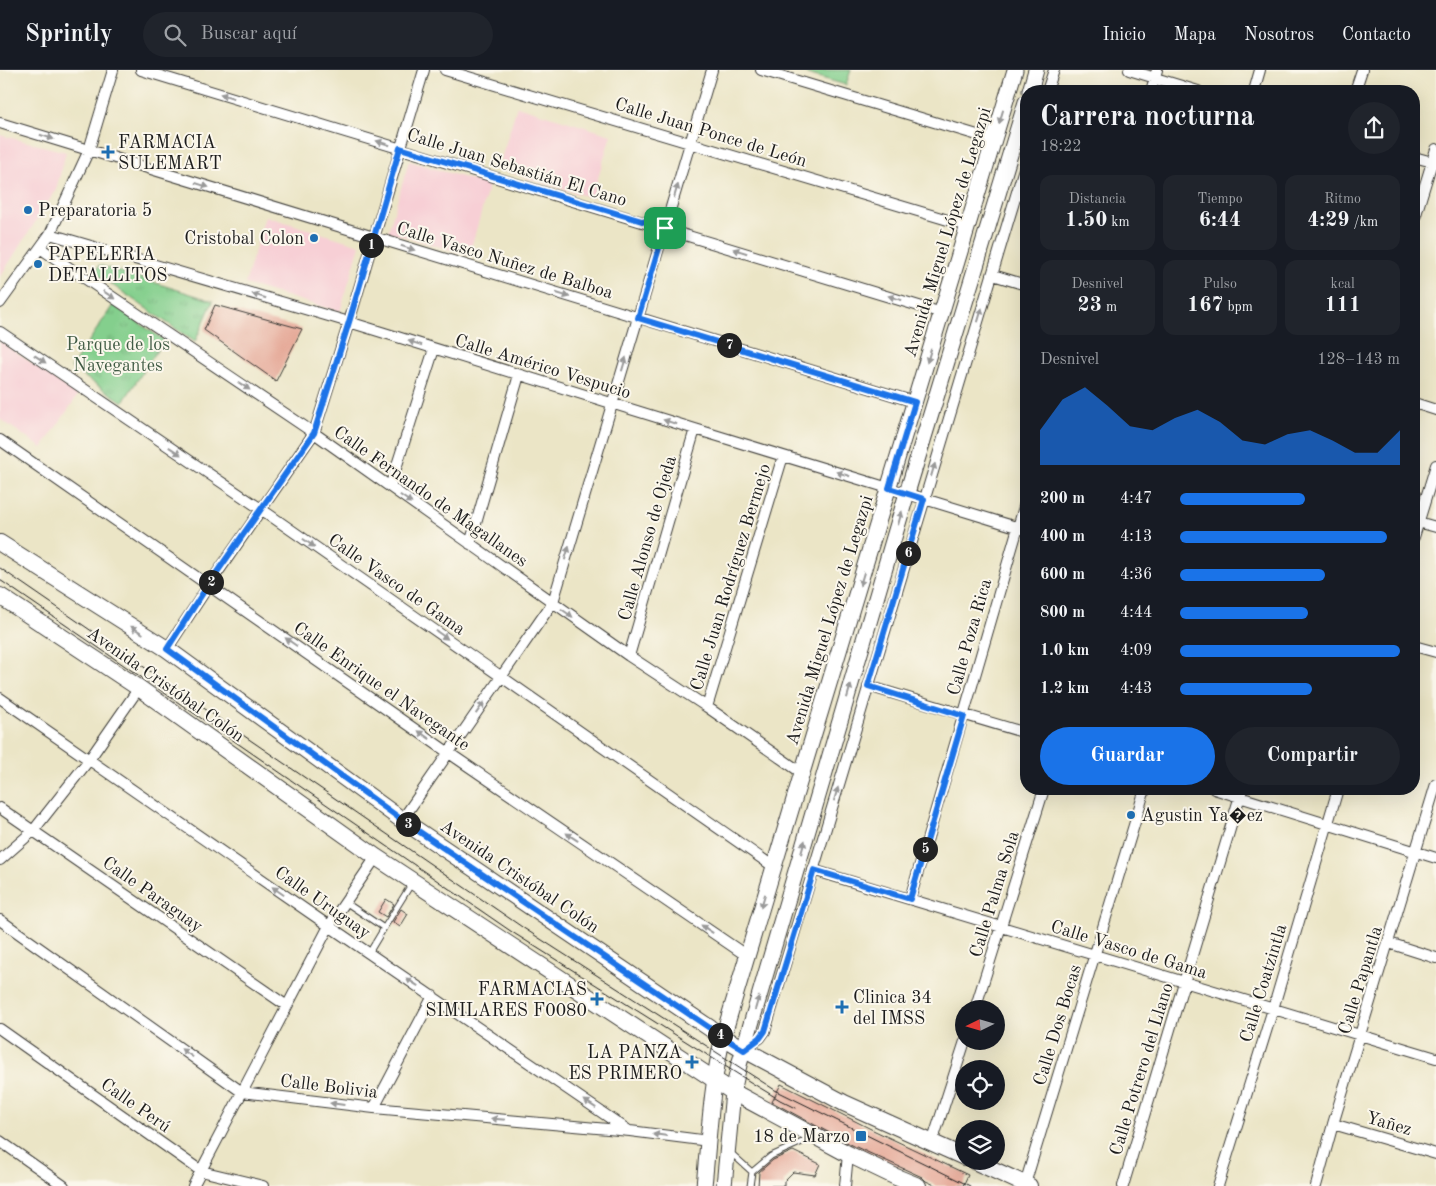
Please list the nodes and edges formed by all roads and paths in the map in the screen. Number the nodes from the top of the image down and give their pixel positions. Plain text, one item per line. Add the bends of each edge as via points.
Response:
1 (113, 70) edge
2 (141, 70) edge
3 (424, 70) edge
4 (445, 70) edge
5 (712, 70) edge
6 (761, 70) edge
7 (1015, 70) edge
8 (1036, 70) edge
9 (1054, 70) edge
10 (1129, 70) edge
11 (1260, 70) edge
12 (1362, 70) edge
13 (1156, 74) edge
14 (1032, 85) edge
15 (1049, 85) edge
16 (1183, 85) edge
17 (1256, 85) edge
18 (1357, 85) edge
19 (1020, 122) edge
20 (0, 123) edge
21 (994, 140) junction
22 (690, 143) junction
23 (400, 148) junction
24 (1436, 149) edge
25 (89, 150) junction
26 (1420, 159) edge
27 (1434, 163) edge
28 (1020, 183) edge
29 (1420, 204) edge
30 (968, 226) junction
31 (665, 228) junction
32 (50, 234) junction
33 (374, 237) junction
34 (40, 248) junction
35 (993, 275) junction
36 (1020, 283) edge
37 (0, 303) edge
38 (942, 313) junction
39 (638, 318) junction
40 (349, 322) junction
41 (0, 332) edge
42 (434, 349) junction
43 (519, 375) junction
44 (915, 402) junction
45 (612, 404) junction
46 (1420, 405) edge
47 (1436, 410) edge
48 (696, 430) junction
49 (314, 433) junction
50 (0, 440) edge
51 (783, 456) junction
52 (1436, 465) edge
53 (390, 487) junction
54 (889, 488) junction
55 (907, 494) junction
56 (924, 499) junction
57 (261, 509) junction
58 (1420, 516) edge
59 (1420, 523) edge
60 (1020, 527) edge
61 (1436, 527) edge
62 (1020, 534) edge
63 (0, 543) edge
64 (470, 544) junction
65 (208, 585) junction
66 (0, 596) edge
67 (552, 602) junction
68 (1420, 648) edge
69 (167, 649) junction
70 (1436, 652) edge
71 (629, 656) junction
72 (501, 676) junction
73 (868, 686) junction
74 (139, 688) junction
75 (0, 698) edge
76 (707, 707) junction
77 (964, 716) junction
78 (1020, 732) edge
79 (449, 753) junction
80 (89, 760) junction
81 (802, 773) junction
82 (1436, 784) edge
83 (1042, 795) edge
84 (1143, 795) edge
85 (1240, 795) edge
86 (1249, 795) edge
87 (1336, 795) edge
88 (0, 808) edge
89 (402, 820) junction
90 (1327, 824) junction
91 (33, 831) junction
92 (1416, 852) junction
93 (376, 857) junction
94 (1436, 858) edge
95 (0, 860) edge
96 (774, 867) junction
97 (814, 870) junction
98 (413, 882) junction
99 (910, 899) junction
100 (346, 902) junction
101 (0, 920) edge
102 (329, 926) junction
103 (1001, 927) junction
104 (384, 928) junction
105 (1389, 943) junction
106 (369, 953) junction
107 (1095, 955) junction
108 (747, 956) junction
109 (1436, 958) edge
110 (1184, 982) junction
111 (433, 996) junction
112 (978, 1000) edge
113 (287, 1006) junction
114 (1273, 1009) junction
115 (0, 1029) edge
116 (1360, 1034) junction
117 (723, 1037) junction
118 (744, 1050) junction
119 (962, 1050) edge
120 (1436, 1058) edge
121 (715, 1079) junction
122 (242, 1092) junction
123 (733, 1092) junction
124 (374, 1108) junction
125 (1333, 1124) junction
126 (630, 1131) junction
127 (815, 1136) junction
128 (709, 1140) junction
129 (0, 1141) edge
130 (932, 1143) junction
131 (728, 1150) junction
132 (955, 1153) edge
133 (848, 1154) junction
134 (1436, 1154) edge
135 (994, 1170) edge
136 (201, 1171) junction
137 (752, 1172) junction
138 (1027, 1185) edge
139 (64, 1186) edge
140 (193, 1186) edge
141 (263, 1186) edge
142 (704, 1186) edge
143 (724, 1186) edge
144 (750, 1186) edge
145 (845, 1186) edge
146 (918, 1186) edge
147 (1123, 1186) edge
148 (1218, 1186) edge
149 (1316, 1186) edge

1 - 25 street
23 -> 2 street, Calle Juan Sebastián El Cano
3 - 23 street
4 - 22 street, Calle Juan Ponce de León
5 - 22 street
6 - 21 street
7 -> 21 main road, Avenida Miguel López de Legazpi
8 - 14 main road
9 - 15 street
10 - 13 street
11 - 17 street
12 - 18 street
13 - 16 street
19 - 55 main road
20 -> 25 street, Calle Vasco Nuñez de Balboa
21 - 30 main road, Avenida Miguel López de Legazpi
22 - 30 street, Calle Juan Ponce de León
31 -> 22 street
23 - 31 street, Calle Juan Sebastián El Cano
23 - 33 street
24 - 27 street
25 - 32 street
25 -> 33 street, Calle Vasco Nuñez de Balboa
26 - 27 street
27 - 29 street
28 - 35 street
30 - 38 main road, Avenida Miguel López de Legazpi
38 -> 31 street, Calle Juan Sebastián El Cano
31 - 39 street
32 - 34 street
40 -> 32 street, Calle Américo Vespucio
33 -> 39 street, Calle Vasco Nuñez de Balboa
33 - 40 street
34 - 37 street
34 -> 49 street, Calle Fernando de Magallanes
35 - 36 street
56 -> 35 street
38 -> 44 main road, Avenida Miguel López de Legazpi
39 - 44 street, Calle Vasco Nuñez de Balboa
45 -> 39 street
42 -> 40 street, Calle Américo Vespucio
40 - 49 street
41 -> 57 street, Calle Vasco de Gama
42 - 43 street, Calle Américo Vespucio
42 - 53 street
43 - 45 street, Calle Américo Vespucio
43 - 64 street
44 - 54 main road, Avenida Miguel López de Legazpi
48 -> 45 street, Calle Américo Vespucio
67 -> 45 street
46 - 47 street
48 - 51 street, Calle Américo Vespucio
48 - 71 street, Calle Alonso de Ojeda
49 - 53 street, Calle Fernando de Magallanes
49 - 57 street
50 - 65 street, Calle Enrique el Navegante
54 -> 51 street, Calle Américo Vespucio
51 - 76 street, Calle Juan Rodríguez Bermejo
52 - 58 street
53 -> 64 street, Calle Fernando de Magallanes
54 - 55 street, Calle Américo Vespucio
54 -> 81 main road, Avenida Miguel López de Legazpi
55 - 56 street, Calle Américo Vespucio
118 -> 55 main road
56 - 60 street, Calle Américo Vespucio
56 - 73 street
57 - 65 street
57 -> 72 street, Calle Vasco de Gama
59 - 61 street
62 - 77 street, Calle Poza Rica
69 -> 63 main road, Avenida Cristóbal Colón
64 - 67 street, Calle Fernando de Magallanes
65 - 69 street
79 -> 65 street, Calle Enrique el Navegante
66 - 74 main road, Avenida Cristóbal Colón
67 -> 71 street, Calle Fernando de Magallanes
67 - 72 street
68 - 70 street
69 - 89 main road, Avenida Cristóbal Colón
71 - 76 street, Calle Fernando de Magallanes
79 -> 72 street
72 - 96 street, Calle Vasco de Gama
73 - 77 street
97 -> 73 street
74 - 80 street
74 - 93 main road, Avenida Cristóbal Colón
75 - 80 street, Calle Uruguay
76 - 81 street, Calle Fernando de Magallanes
77 - 78 street
77 - 99 street, Calle Poza Rica
79 - 89 street
108 -> 79 street, Calle Enrique el Navegante
80 - 91 street
102 -> 80 street, Calle Uruguay
81 - 96 main road, Avenida Miguel López de Legazpi
82 - 92 street, Calle Papantla
83 - 103 street, Calle Palma Sola
84 - 107 street, Calle Dos Bocas
85 - 110 street, Calle Potrero del Llano
86 - 90 street
87 - 90 street, Calle Coatzintla
88 - 91 street, Calle Paraguay
89 - 117 main road, Avenida Cristóbal Colón
90 - 92 street
90 - 114 street, Calle Coatzintla
91 - 95 street
91 - 113 street, Calle Paraguay
92 - 94 street
92 - 105 street, Calle Papantla
93 - 98 main road, Avenida Cristóbal Colón
93 - 100 street
96 -> 108 main road, Avenida Miguel López de Legazpi
97 - 99 street, Calle Vasco de Gama
97 - 118 street via 765,1031
98 - 104 lane
98 - 121 main road, Avenida Cristóbal Colón
99 - 103 street, Calle Vasco de Gama
100 - 102 street
100 - 104 lane
122 -> 101 street, Calle Bolivia
102 - 106 street, Calle Uruguay
102 - 113 street
103 - 107 street, Calle Vasco de Gama
103 - 112 street, Calle Palma Sola
104 - 106 lane
105 - 109 street
105 - 116 street, Calle Papantla
111 -> 106 street, Calle Uruguay
107 - 110 street, Calle Vasco de Gama
107 - 138 street, Calle Dos Bocas
108 - 117 main road, Avenida Miguel López de Legazpi
110 - 114 street, Calle Vasco de Gama
110 - 147 street, Calle Potrero del Llano
111 - 124 street
126 -> 111 street, Calle Uruguay
113 - 122 street
114 - 116 street, Calle Vasco de Gama
114 - 148 street, Calle Coatzintla
115 - 136 street, Calle Perú
116 - 120 street, Calle Vasco de Gama
116 - 125 street, Calle Papantla
117 - 118 main road, Avenida Cristóbal Colón
117 - 121 main road, Avenida Miguel López de Legazpi
118 - 123 main road
118 - 130 main road, Avenida Cristóbal Colón via 844,1103
119 - 130 street
121 - 123 main road, Avenida Cristóbal Colón
121 - 128 main road, Avenida Miguel López de Legazpi
124 -> 122 street, Calle Bolivia
122 - 136 street
123 - 127 main road, Avenida Cristóbal Colón
123 - 131 main road
126 -> 124 street, Calle Bolivia
125 - 134 street, Yañez
125 - 149 street, Calle Papantla
128 -> 126 street, Calle Bolivia
127 - 133 main road, Avenida Cristóbal Colón
127 - 137 lane via 771,1156
128 - 142 main road, Avenida Miguel López de Legazpi
129 - 139 street
130 - 132 main road, Avenida Cristóbal Colón
131 - 137 lane
131 - 143 main road
133 - 145 street
133 - 146 main road, Avenida Cristóbal Colón
135 - 138 main road
136 - 140 street
136 - 141 street, Calle Perú
137 - 144 lane

